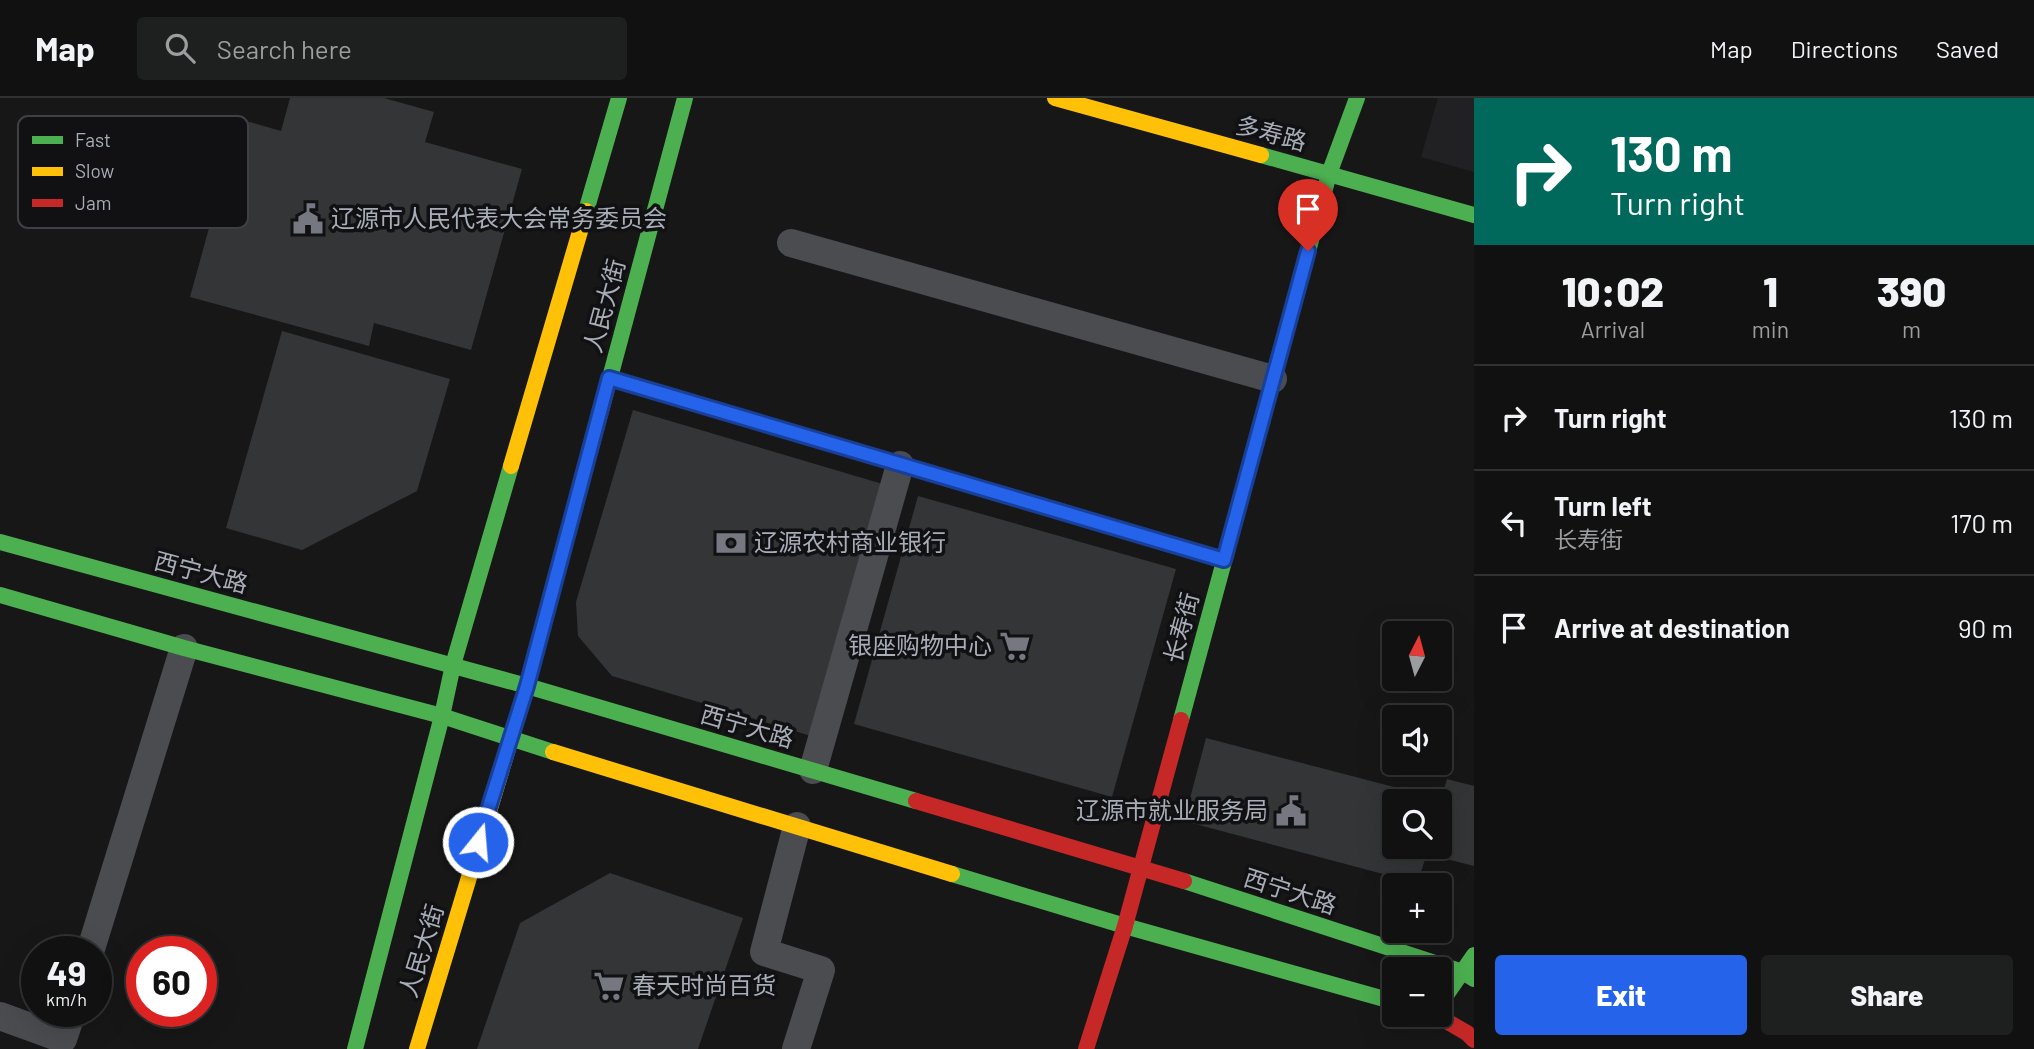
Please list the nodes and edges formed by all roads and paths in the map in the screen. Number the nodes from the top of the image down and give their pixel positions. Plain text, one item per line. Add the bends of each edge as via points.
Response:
1 (619, 98) edge
2 (685, 98) edge
3 (1055, 98) edge
4 (1357, 98) edge
5 (1329, 174) junction
6 (1474, 215) edge
7 (791, 243) dead end
8 (609, 378) junction
9 (1273, 379) junction
10 (900, 465) junction
11 (0, 542) edge
12 (1224, 560) junction
13 (0, 594) edge
14 (184, 648) junction
15 (453, 665) junction
16 (527, 686) junction
17 (442, 716) junction
18 (509, 739) junction
19 (813, 770) junction
20 (797, 827) junction
21 (1141, 867) junction
22 (1125, 926) junction
23 (95, 936) edge
24 (1474, 955) edge
25 (1469, 975) edge
26 (1452, 992) edge
27 (1382, 998) edge
28 (0, 1016) edge
29 (1452, 1024) edge
30 (67, 1027) edge
31 (1474, 1040) edge
32 (62, 1044) edge
33 (355, 1049) edge
34 (417, 1049) edge
35 (796, 1049) edge
36 (1086, 1049) edge

1 - 15 main road, 人民大街
2 - 8 main road, 人民大街
3 - 5 main road, 多寿路
4 - 5 main road, 长寿街
5 - 6 main road, 多寿路
5 - 9 main road, 长寿街
7 - 9 street
8 - 10 lane
8 - 16 main road, 人民大街
9 - 12 main road, 长寿街
10 - 12 lane
10 - 19 street
11 - 15 main road, 西宁大路
12 - 21 main road, 长寿街
13 - 14 main road
14 - 17 main road
14 - 23 street
15 - 16 main road, 西宁大路
15 - 17 main road, 人民大街
16 - 18 main road, 人民大街
16 - 19 main road, 西宁大路
17 - 18 main road
17 - 33 main road, 人民大街
18 - 20 main road
18 - 34 main road, 人民大街
19 - 21 main road, 西宁大路
20 - 22 main road
20 - 35 street via 764,952 821,970
21 - 22 main road, 长寿街
21 - 25 main road, 西宁大路
22 - 27 main road
22 - 36 main road, 长寿街
24 - 25 main road
25 - 26 main road
28 - 32 street
29 - 31 main road
30 - 32 street

